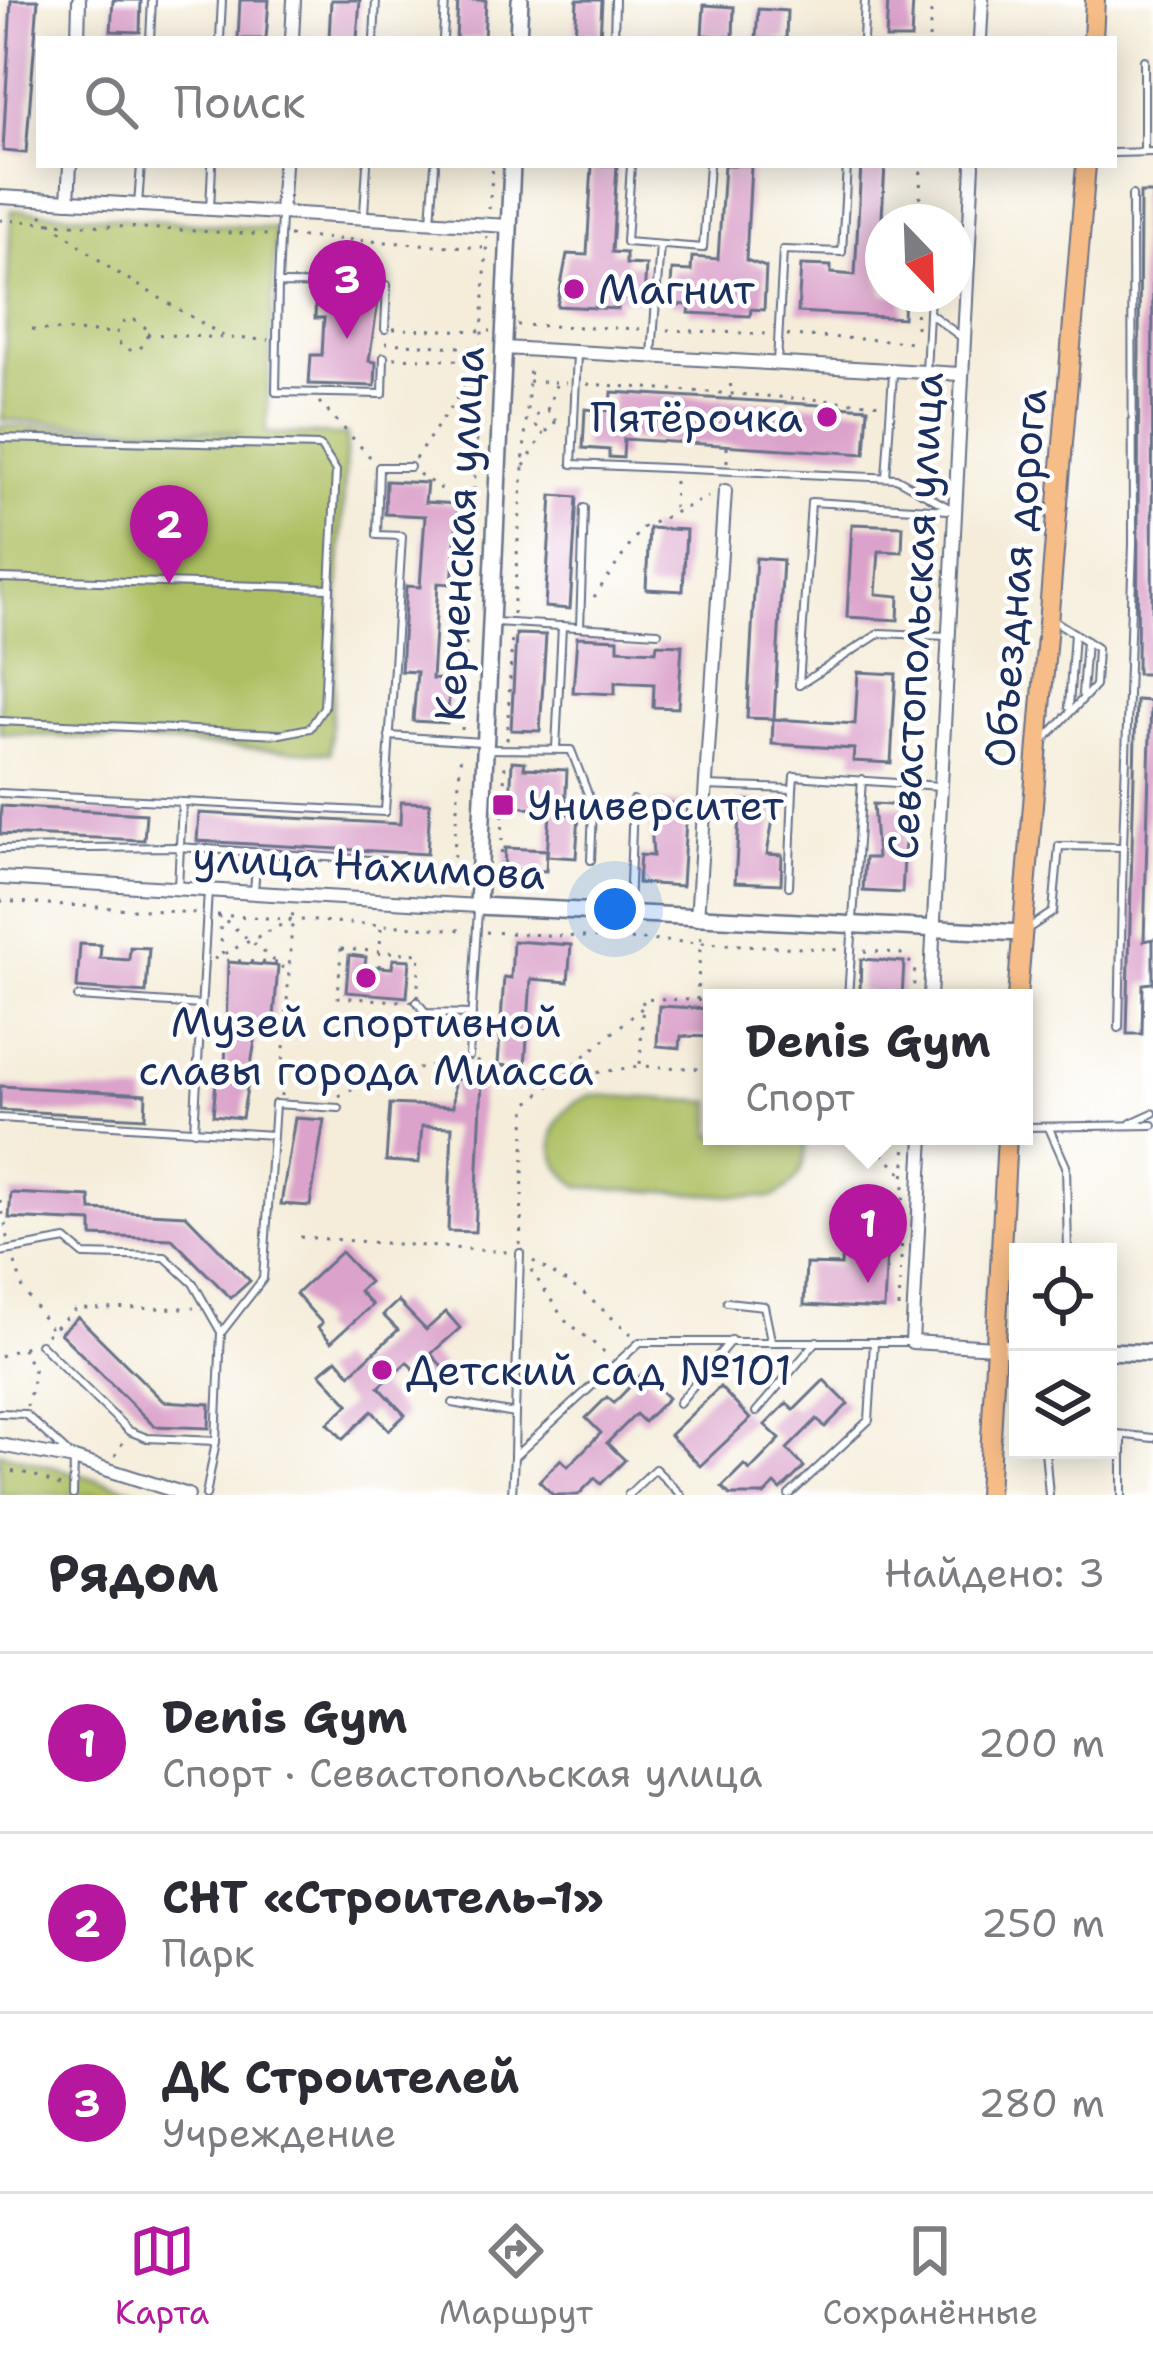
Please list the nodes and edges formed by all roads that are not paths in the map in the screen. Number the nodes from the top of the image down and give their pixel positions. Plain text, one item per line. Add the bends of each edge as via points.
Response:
1 (79, 0) edge
2 (152, 0) edge
3 (222, 0) edge
4 (294, 0) edge
5 (376, 0) edge
6 (446, 0) edge
7 (520, 0) edge
8 (615, 0) edge
9 (865, 0) edge
10 (982, 0) edge
11 (1095, 0) edge
12 (78, 36) edge
13 (150, 36) edge
14 (220, 36) edge
15 (292, 36) edge
16 (374, 36) edge
17 (443, 36) edge
18 (518, 36) edge
19 (614, 36) edge
20 (862, 36) edge
21 (980, 36) edge
22 (1093, 36) edge
23 (1144, 60) dead end
24 (1117, 152) edge
25 (1149, 152) edge
26 (70, 168) edge
27 (141, 168) edge
28 (212, 168) edge
29 (284, 168) edge
30 (367, 168) edge
31 (435, 168) edge
32 (512, 168) edge
33 (631, 168) edge
34 (709, 168) edge
35 (848, 168) edge
36 (973, 168) edge
37 (1086, 168) edge
38 (1132, 195) dead end
39 (0, 197) edge
40 (68, 201) junction
41 (968, 204) edge
42 (138, 205) junction
43 (210, 209) junction
44 (281, 213) junction
45 (364, 218) junction
46 (431, 222) junction
47 (509, 226) junction
48 (660, 245) junction
49 (278, 284) junction
50 (962, 312) edge
51 (929, 314) joint
52 (386, 328) road end
53 (962, 337) junction
54 (504, 348) junction
55 (578, 352) junction
56 (384, 357) road end
57 (652, 357) junction
58 (777, 364) junction
59 (893, 370) junction
60 (926, 372) junction
61 (960, 374) junction
62 (0, 439) edge
63 (410, 467) road end
64 (886, 477) junction
65 (725, 491) road end
66 (584, 508) dead end
67 (953, 510) junction
68 (0, 578) edge
69 (330, 588) junction
70 (1048, 616) junction
71 (491, 622) junction
72 (580, 624) junction
73 (562, 626) junction
74 (658, 632) dead end
75 (1074, 633) junction
76 (947, 636) junction
77 (1069, 710) junction
78 (0, 721) edge
79 (389, 736) junction
80 (486, 746) junction
81 (556, 749) junction
82 (1037, 749) junction
83 (862, 778) junction
84 (705, 786) junction
85 (940, 786) junction
86 (793, 789) junction
87 (0, 793) edge
88 (633, 800) dead end
89 (182, 803) junction
90 (1124, 847) junction
91 (178, 848) junction
92 (0, 849) edge
93 (257, 854) junction
94 (591, 860) dead end
95 (384, 861) dead end
96 (0, 878) edge
97 (789, 886) dead end
98 (178, 890) junction
99 (208, 891) junction
100 (254, 894) junction
101 (478, 907) junction
102 (628, 915) junction
103 (699, 919) junction
104 (851, 927) junction
105 (933, 932) junction
106 (1022, 933) junction
107 (848, 989) edge
108 (930, 989) edge
109 (1018, 989) edge
110 (78, 997) dead end
111 (417, 1002) road end
112 (201, 1005) junction
113 (472, 1014) junction
114 (1119, 1028) dead end
115 (469, 1056) road end
116 (339, 1108) dead end
117 (1153, 1113) edge
118 (0, 1118) edge
119 (1128, 1124) junction
120 (1153, 1125) edge
121 (1033, 1127) edge
122 (1049, 1128) junction
123 (194, 1131) junction
124 (273, 1135) junction
125 (922, 1145) edge
126 (1006, 1145) edge
127 (1068, 1243) edge
128 (0, 1252) edge
129 (520, 1253) road end
130 (727, 1302) dead end
131 (221, 1333) junction
132 (731, 1340) junction
133 (771, 1340) junction
134 (817, 1341) junction
135 (912, 1342) junction
136 (874, 1343) junction
137 (40, 1344) road end
138 (994, 1347) junction
139 (1009, 1348) edge
140 (1117, 1351) edge
141 (1153, 1353) edge
142 (679, 1402) dead end
143 (453, 1403) dead end
144 (756, 1412) dead end
145 (0, 1413) edge
146 (515, 1414) junction
147 (1117, 1434) edge
148 (1122, 1435) junction
149 (1153, 1438) edge
150 (216, 1441) junction
151 (0, 1444) edge
152 (514, 1457) junction
153 (74, 1459) junction
154 (1046, 1459) edge
155 (73, 1493) edge
156 (188, 1495) edge
157 (206, 1495) edge
158 (512, 1495) edge
159 (628, 1495) edge
160 (681, 1495) edge
161 (789, 1495) edge
162 (988, 1495) edge
163 (1049, 1495) edge
164 (1122, 1495) edge

1 - 12 street
2 - 13 lane
3 - 14 lane
4 - 15 street
5 - 16 lane
6 - 17 lane
7 - 18 street
8 - 19 lane
9 - 20 lane
10 - 21 street
11 - 22 main road
23 - 25 lane
24 - 25 lane
26 - 40 street
27 - 42 lane
28 - 43 lane
29 - 44 street
30 - 45 lane
31 - 46 lane
32 - 47 street, Керченская улица
33 - 48 lane via 626,242
34 - 48 lane via 703,248
35 - 58 lane via 842,252 783,250
36 - 41 street, Севастопольская улица
37 - 70 main road, Объездная дорога
38 - 90 lane
39 - 40 street
40 - 42 street
42 - 43 street
43 - 44 street
44 - 45 street
44 - 49 lane
45 - 46 street
46 - 47 street
47 - 54 street, Керченская улица
48 - 57 lane
49 - 52 lane via 387,285
49 - 56 lane via 275,392 382,394
50 - 53 street, Севастопольская улица
51 - 53 lane
51 - 60 lane
53 - 61 street, Севастопольская улица
54 - 55 street
54 - 71 street, Керченская улица
55 - 57 street
55 - 64 lane via 572,464
57 - 58 street
58 - 59 street
59 - 60 street
59 - 64 lane
60 - 61 street
61 - 67 street, Севастопольская улица
62 - 69 lane via 320,446 336,471
63 - 79 lane via 379,467 377,535 402,536
64 - 67 lane
65 - 84 street
66 - 72 lane
67 - 76 street, Севастопольская улица
67 - 76 lane via 811,502 799,685 880,633
68 - 69 lane
69 - 78 lane via 324,707 310,728 280,734
70 - 75 lane
70 - 82 main road, Объездная дорога
71 - 73 lane
71 - 80 street, Керченская улица
72 - 73 lane
72 - 74 lane
73 - 81 lane
75 - 77 lane
75 - 77 lane via 1086,641 1082,698
76 - 85 street, Севастопольская улица
77 - 82 lane
79 - 80 lane
79 - 89 lane via 385,812
80 - 81 lane
80 - 101 street, Керченская улица
81 - 94 lane via 571,750 593,807
82 - 106 main road, Объездная дорога
83 - 85 lane
83 - 86 lane via 794,776
83 - 104 lane
84 - 86 lane
84 - 103 street
85 - 105 street, Севастопольская улица
86 - 97 lane
87 - 89 lane
88 - 102 lane
89 - 91 lane
90 - 106 lane via 1059,846 1054,912
90 - 114 lane
91 - 92 lane
91 - 93 lane
91 - 98 lane
93 - 95 lane
93 - 100 lane
96 - 98 street, улица Нахимова
98 - 99 street, улица Нахимова
99 - 100 street, улица Нахимова
99 - 112 lane
100 - 101 street, улица Нахимова
101 - 102 street, улица Нахимова
101 - 113 lane
102 - 103 street, улица Нахимова
103 - 104 street, улица Нахимова
104 - 105 street, улица Нахимова
104 - 107 lane
105 - 106 street, улица Нахимова
105 - 108 street, Севастопольская улица
106 - 109 main road, Объездная дорога
110 - 112 lane
111 - 113 lane via 425,1013
112 - 123 lane
113 - 115 lane
116 - 124 lane via 274,1103
117 - 119 lane
118 - 123 lane
119 - 120 lane
119 - 122 lane
121 - 122 lane
122 - 127 lane via 1066,1166
123 - 124 lane
124 - 131 lane via 263,1280
125 - 135 street
126 - 138 main road
128 - 131 lane via 66,1240 84,1255 165,1257 193,1283
129 - 146 lane
130 - 133 lane via 764,1306
131 - 150 lane
132 - 133 lane
132 - 142 lane
132 - 152 lane via 640,1342
133 - 134 lane
134 - 136 lane
134 - 144 lane
135 - 136 lane
135 - 138 street
136 - 161 lane via 868,1420
137 - 150 lane via 129,1432
138 - 139 street
138 - 162 main road
140 - 141 street
143 - 146 lane
145 - 153 lane via 25,1414
146 - 152 lane
147 - 148 lane
148 - 149 lane
148 - 164 lane
150 - 157 lane
151 - 153 street
152 - 158 lane
153 - 155 lane
153 - 156 street
154 - 163 lane
159 - 160 lane via 655,1468

